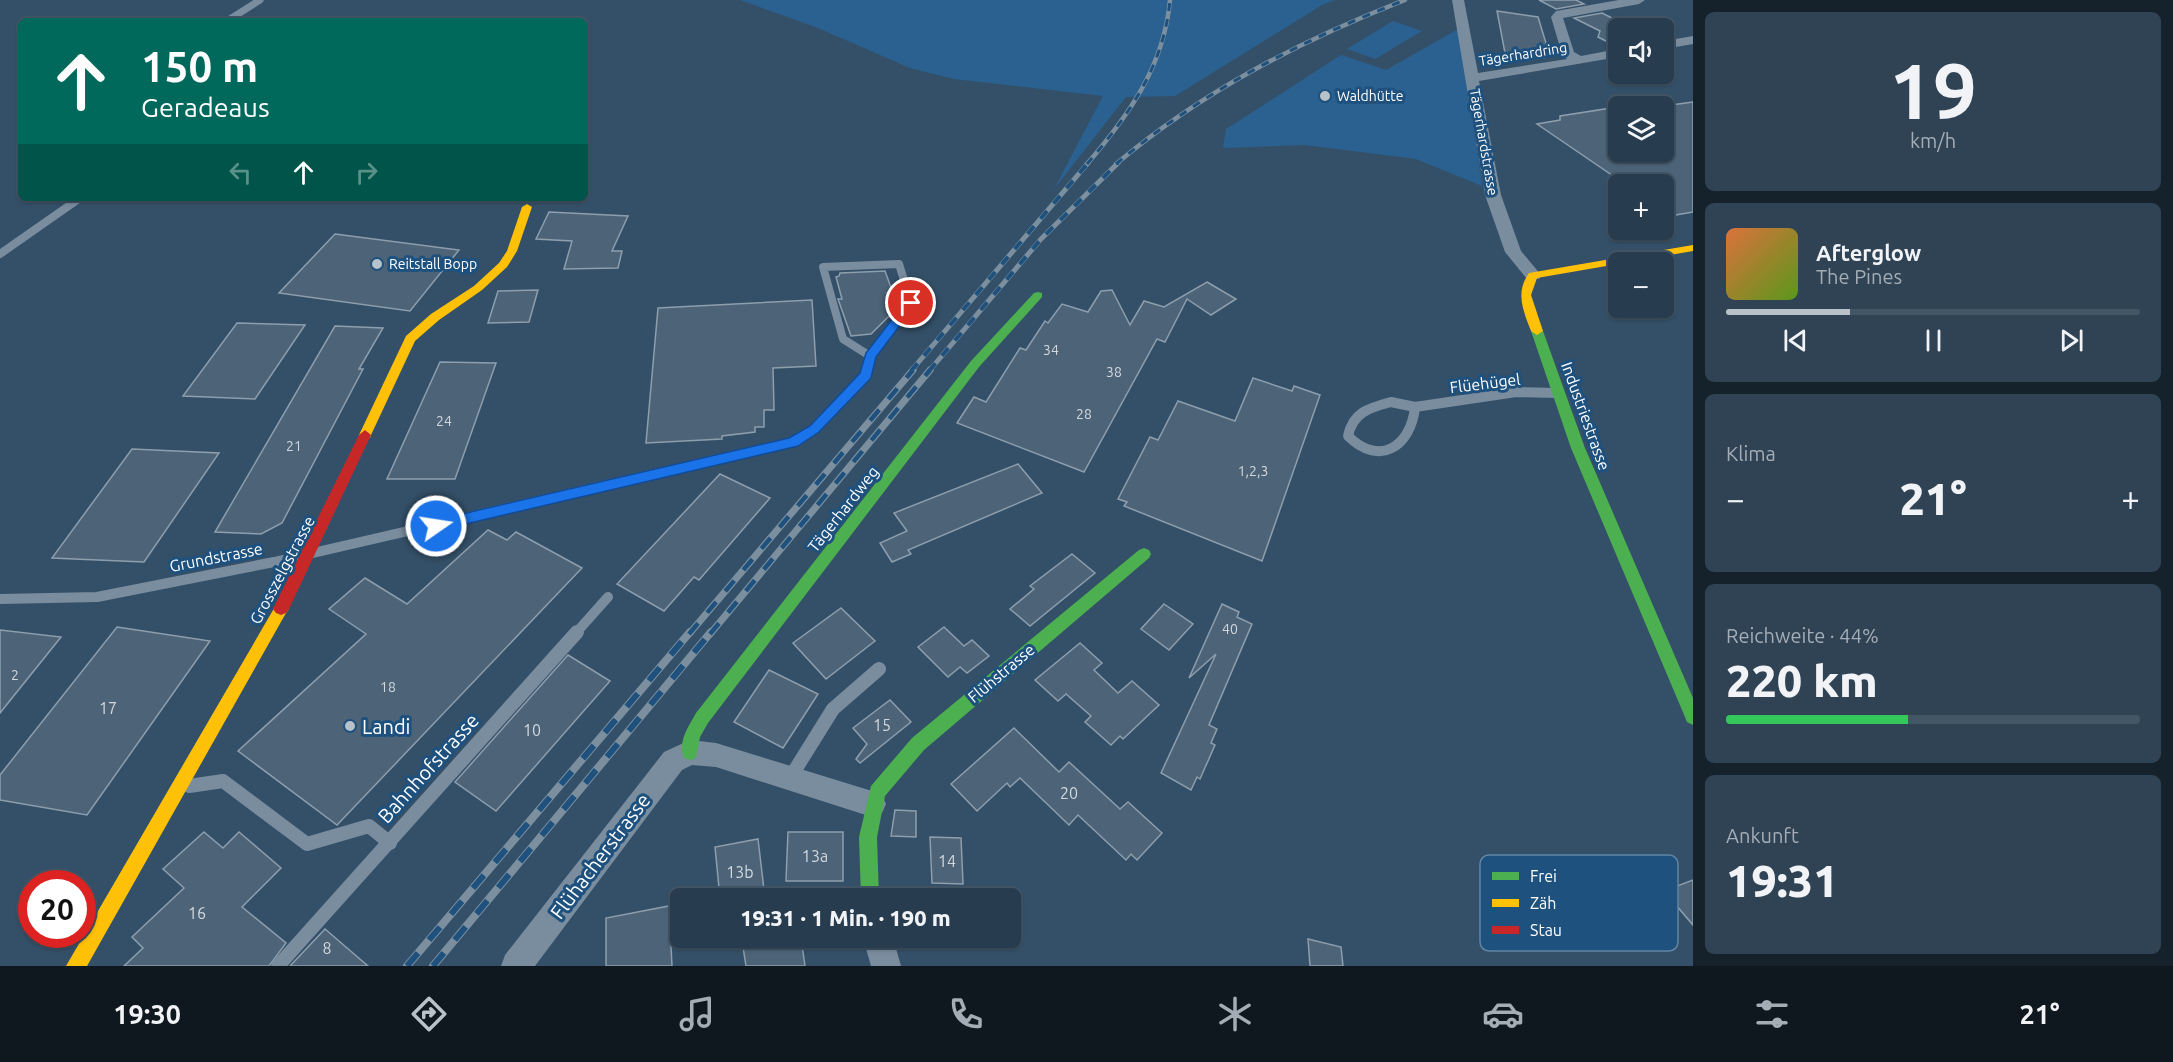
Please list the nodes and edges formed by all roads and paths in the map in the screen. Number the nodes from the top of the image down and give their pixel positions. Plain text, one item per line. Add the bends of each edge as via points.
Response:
1 (260, 0) edge
2 (1458, 0) edge
3 (1639, 0) edge
4 (233, 18) edge
5 (1693, 40) edge
6 (1674, 43) edge
7 (1608, 55) edge
8 (1578, 60) junction
9 (1473, 77) junction
10 (76, 201) edge
11 (527, 207) dead end
12 (1693, 248) edge
13 (0, 254) edge
14 (1533, 275) junction
15 (1038, 295) dead end
16 (870, 356) junction
17 (1558, 393) junction
18 (1415, 407) junction
19 (310, 554) junction
20 (1144, 554) dead end
21 (608, 597) dead end
22 (1, 599) edge
23 (879, 669) dead end
24 (1693, 717) edge
25 (690, 752) junction
26 (790, 778) junction
27 (178, 788) junction
28 (872, 804) junction
29 (390, 843) junction
30 (870, 888) edge
31 (881, 948) edge
32 (76, 966) edge
33 (278, 966) edge
34 (516, 966) edge
35 (886, 966) edge

1 - 4 lane
2 - 9 street, Tägerhardstrasse
3 - 8 street, Tägerhardring via 1560,14 1557,17 1568,54
5 - 6 street
7 - 8 street, Tägerhardring
8 - 9 street, Tägerhardring
9 - 14 street, Tägerhardstrasse via 1493,195 1514,252
10 - 13 lane
11 - 19 street, Grosszelgstrasse via 511,252 493,275 410,339
12 - 14 street
14 - 17 street, Industriestrasse via 1524,293
15 - 25 street, Tägerhardweg via 968,372 702,718 692,736
16 - 16 lane via 911,303 898,264 823,267 843,339
16 - 19 lane, Grundstrasse via 866,375 814,429 793,442
17 - 18 lane, Flüehügel via 1516,392
17 - 24 street, Industriestrasse
18 - 18 lane, Flüehügel via 1391,402 1364,410 1351,423 1348,436 1365,451 1386,451 1397,446 1416,420
19 - 22 lane, Grundstrasse via 97,597
19 - 27 street, Grosszelgstrasse
20 - 28 street, Flühstrasse via 918,744 877,792
21 - 29 lane, Bahnhofstrasse
23 - 26 lane via 833,709
25 - 26 street via 716,754
25 - 34 street, Flühacherstrasse via 673,761
26 - 28 street
27 - 29 lane via 224,781 307,844 369,826
27 - 32 street, Grosszelgstrasse
28 - 30 street, Flühstrasse via 868,837
29 - 33 lane, Bahnhofstrasse
31 - 35 street

